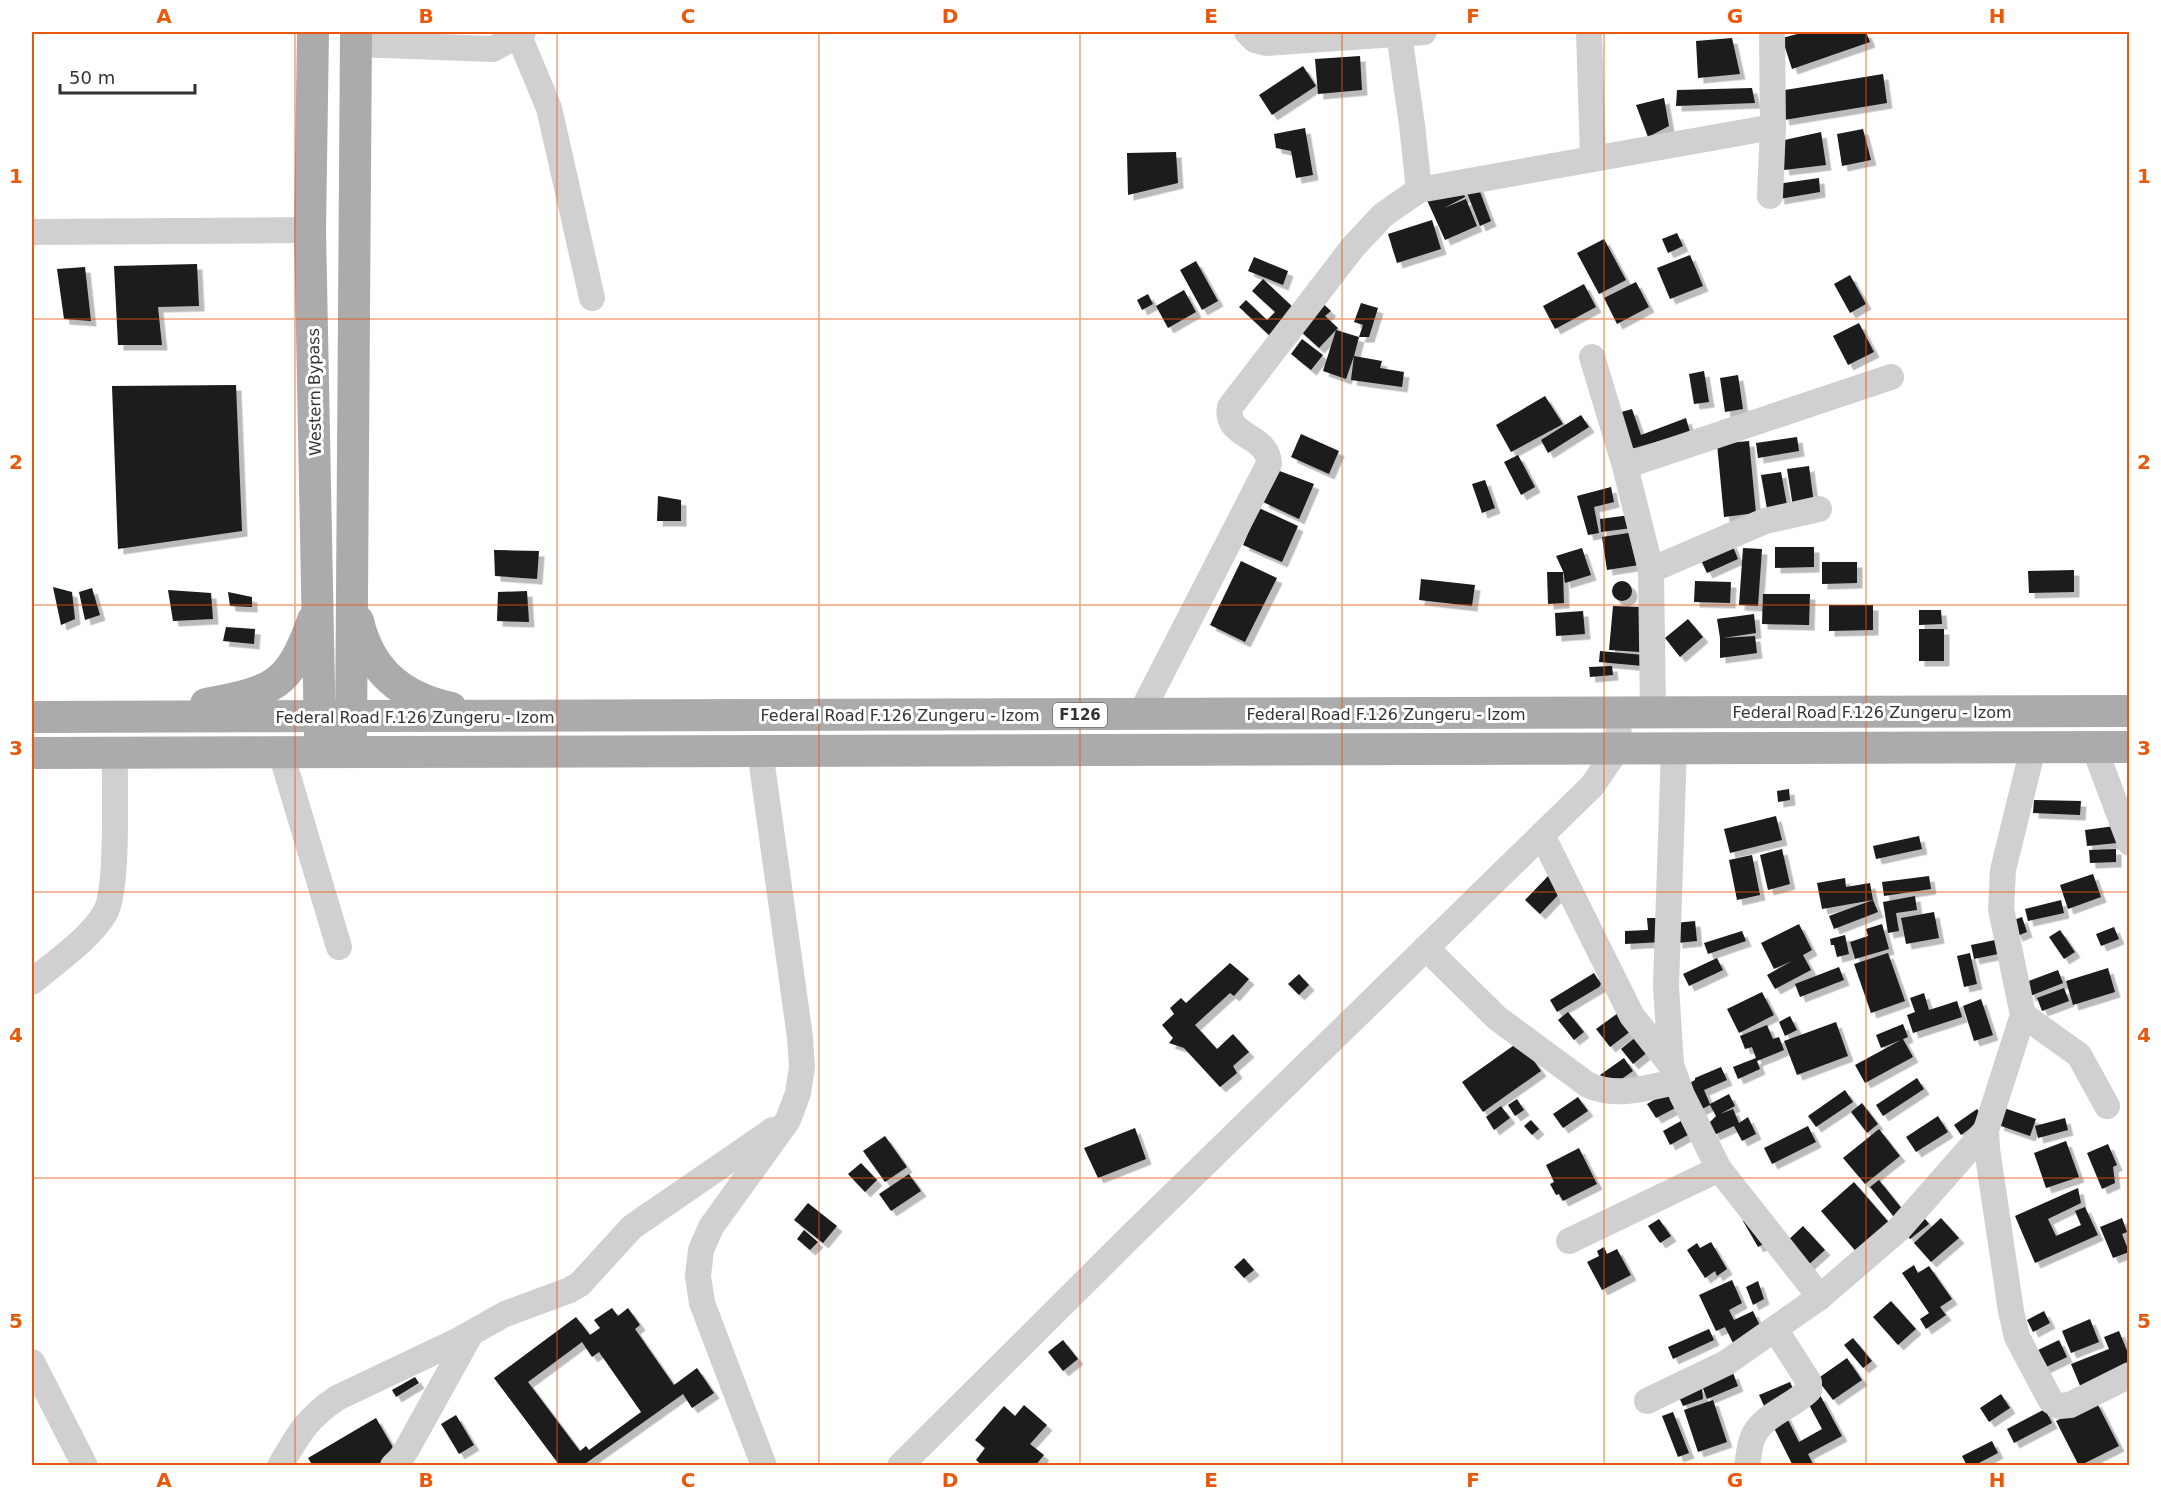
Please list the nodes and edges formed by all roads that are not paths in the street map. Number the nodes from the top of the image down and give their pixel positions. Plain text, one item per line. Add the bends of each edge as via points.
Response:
1 (313, 32) edge
2 (1248, 32) edge
3 (1424, 32) edge
4 (1588, 32) edge
5 (1772, 32) edge
6 (521, 34) edge
7 (1399, 34) junction
8 (356, 38) edge
9 (1773, 127) junction
10 (1593, 158) junction
11 (1419, 190) junction
12 (1770, 196) dead end
13 (310, 230) junction
14 (32, 232) edge
15 (592, 298) dead end
16 (1592, 357) dead end
17 (1891, 377) dead end
18 (1625, 466) junction
19 (1819, 509) dead end
20 (1651, 570) junction
21 (353, 600) junction
22 (319, 602) junction
23 (2130, 711) edge
24 (1619, 712) junction
25 (1653, 712) junction
26 (1140, 715) junction
27 (32, 717) edge
28 (135, 717) junction
29 (320, 717) junction
30 (351, 717) junction
31 (493, 717) junction
32 (2033, 747) junction
33 (2094, 747) junction
34 (2130, 747) edge
35 (1618, 748) junction
36 (1674, 748) junction
37 (760, 751) junction
38 (335, 752) junction
39 (32, 753) edge
40 (115, 753) junction
41 (281, 753) junction
42 (1542, 834) junction
43 (2130, 843) edge
44 (339, 947) dead end
45 (1426, 948) junction
46 (32, 982) edge
47 (2023, 1014) junction
48 (1673, 1074) junction
49 (2107, 1106) dead end
50 (788, 1120) junction
51 (1986, 1130) junction
52 (1719, 1170) junction
53 (1569, 1241) dead end
54 (1820, 1297) junction
55 (1775, 1329) junction
56 (470, 1335) junction
57 (32, 1362) edge
58 (2130, 1375) edge
59 (1647, 1401) dead end
60 (82, 1465) edge
61 (280, 1466) edge
62 (393, 1466) edge
63 (764, 1466) edge
64 (900, 1466) edge
65 (1747, 1466) edge

1 - 13 main road, Western Bypass
2 - 7 street via 1255,40 1266,43
3 - 7 street
4 - 10 street
5 - 9 street
6 - 8 street via 492,49
6 - 15 street via 549,108
7 - 11 street
8 - 21 main road
9 - 10 street
9 - 12 street
10 - 11 street
11 - 26 street via 1383,215 1353,247 1230,407 1234,426 1264,448 1269,465
13 - 14 street
13 - 22 main road, Western Bypass
16 - 18 street
17 - 18 street
18 - 20 street
19 - 20 street via 1766,521
20 - 25 street
21 - 30 main road
21 - 31 main road via 363,642 389,679 412,695 437,705
22 - 28 main road via 304,645 292,667 276,683 254,694
22 - 29 main road, Western Bypass
23 - 25 main road, Federal Road F.126 Zungeru - Izom / F126
24 - 25 main road, Federal Road F.126 Zungeru - Izom / F126
24 - 26 main road, Federal Road F.126 Zungeru - Izom / F126
24 - 35 street
26 - 31 main road, Federal Road F.126 Zungeru - Izom / F126
27 - 28 main road, Federal Road F.126 Zungeru - Izom / F126
28 - 29 main road, Federal Road F.126 Zungeru - Izom / F126
29 - 30 main road, Federal Road F.126 Zungeru - Izom / F126
29 - 38 main road, Western Bypass
30 - 31 main road, Federal Road F.126 Zungeru - Izom / F126
30 - 38 main road
32 - 33 main road, F126
32 - 36 main road, F126
32 - 47 street via 2001,890 2001,909
33 - 34 main road, F126
33 - 43 street
35 - 36 main road, F126
35 - 37 main road, F126
35 - 42 street via 1592,786
36 - 48 street via 1666,986
37 - 38 main road, F126
37 - 50 street via 800,1037 802,1066
38 - 41 main road, F126
39 - 40 main road, F126
40 - 41 main road, F126
40 - 46 street via 113,884 107,912 90,933
41 - 44 street
42 - 45 street
42 - 48 street via 1632,1016
45 - 48 street via 1497,1018 1588,1085 1603,1092 1619,1093
45 - 64 street
47 - 49 street via 2079,1055
47 - 51 street
48 - 52 street
50 - 56 street via 632,1227 580,1284 505,1314
50 - 63 street via 711,1227 701,1250 698,1276 702,1303
51 - 54 street via 1899,1229
51 - 58 street via 2017,1337 2050,1401 2059,1406 2070,1405
52 - 53 street
52 - 54 street
54 - 55 street
55 - 59 street via 1726,1363
55 - 65 street via 1809,1382 1809,1390 1757,1430
56 - 61 street via 320,1409 306,1423
56 - 62 street via 408,1447
57 - 60 street

